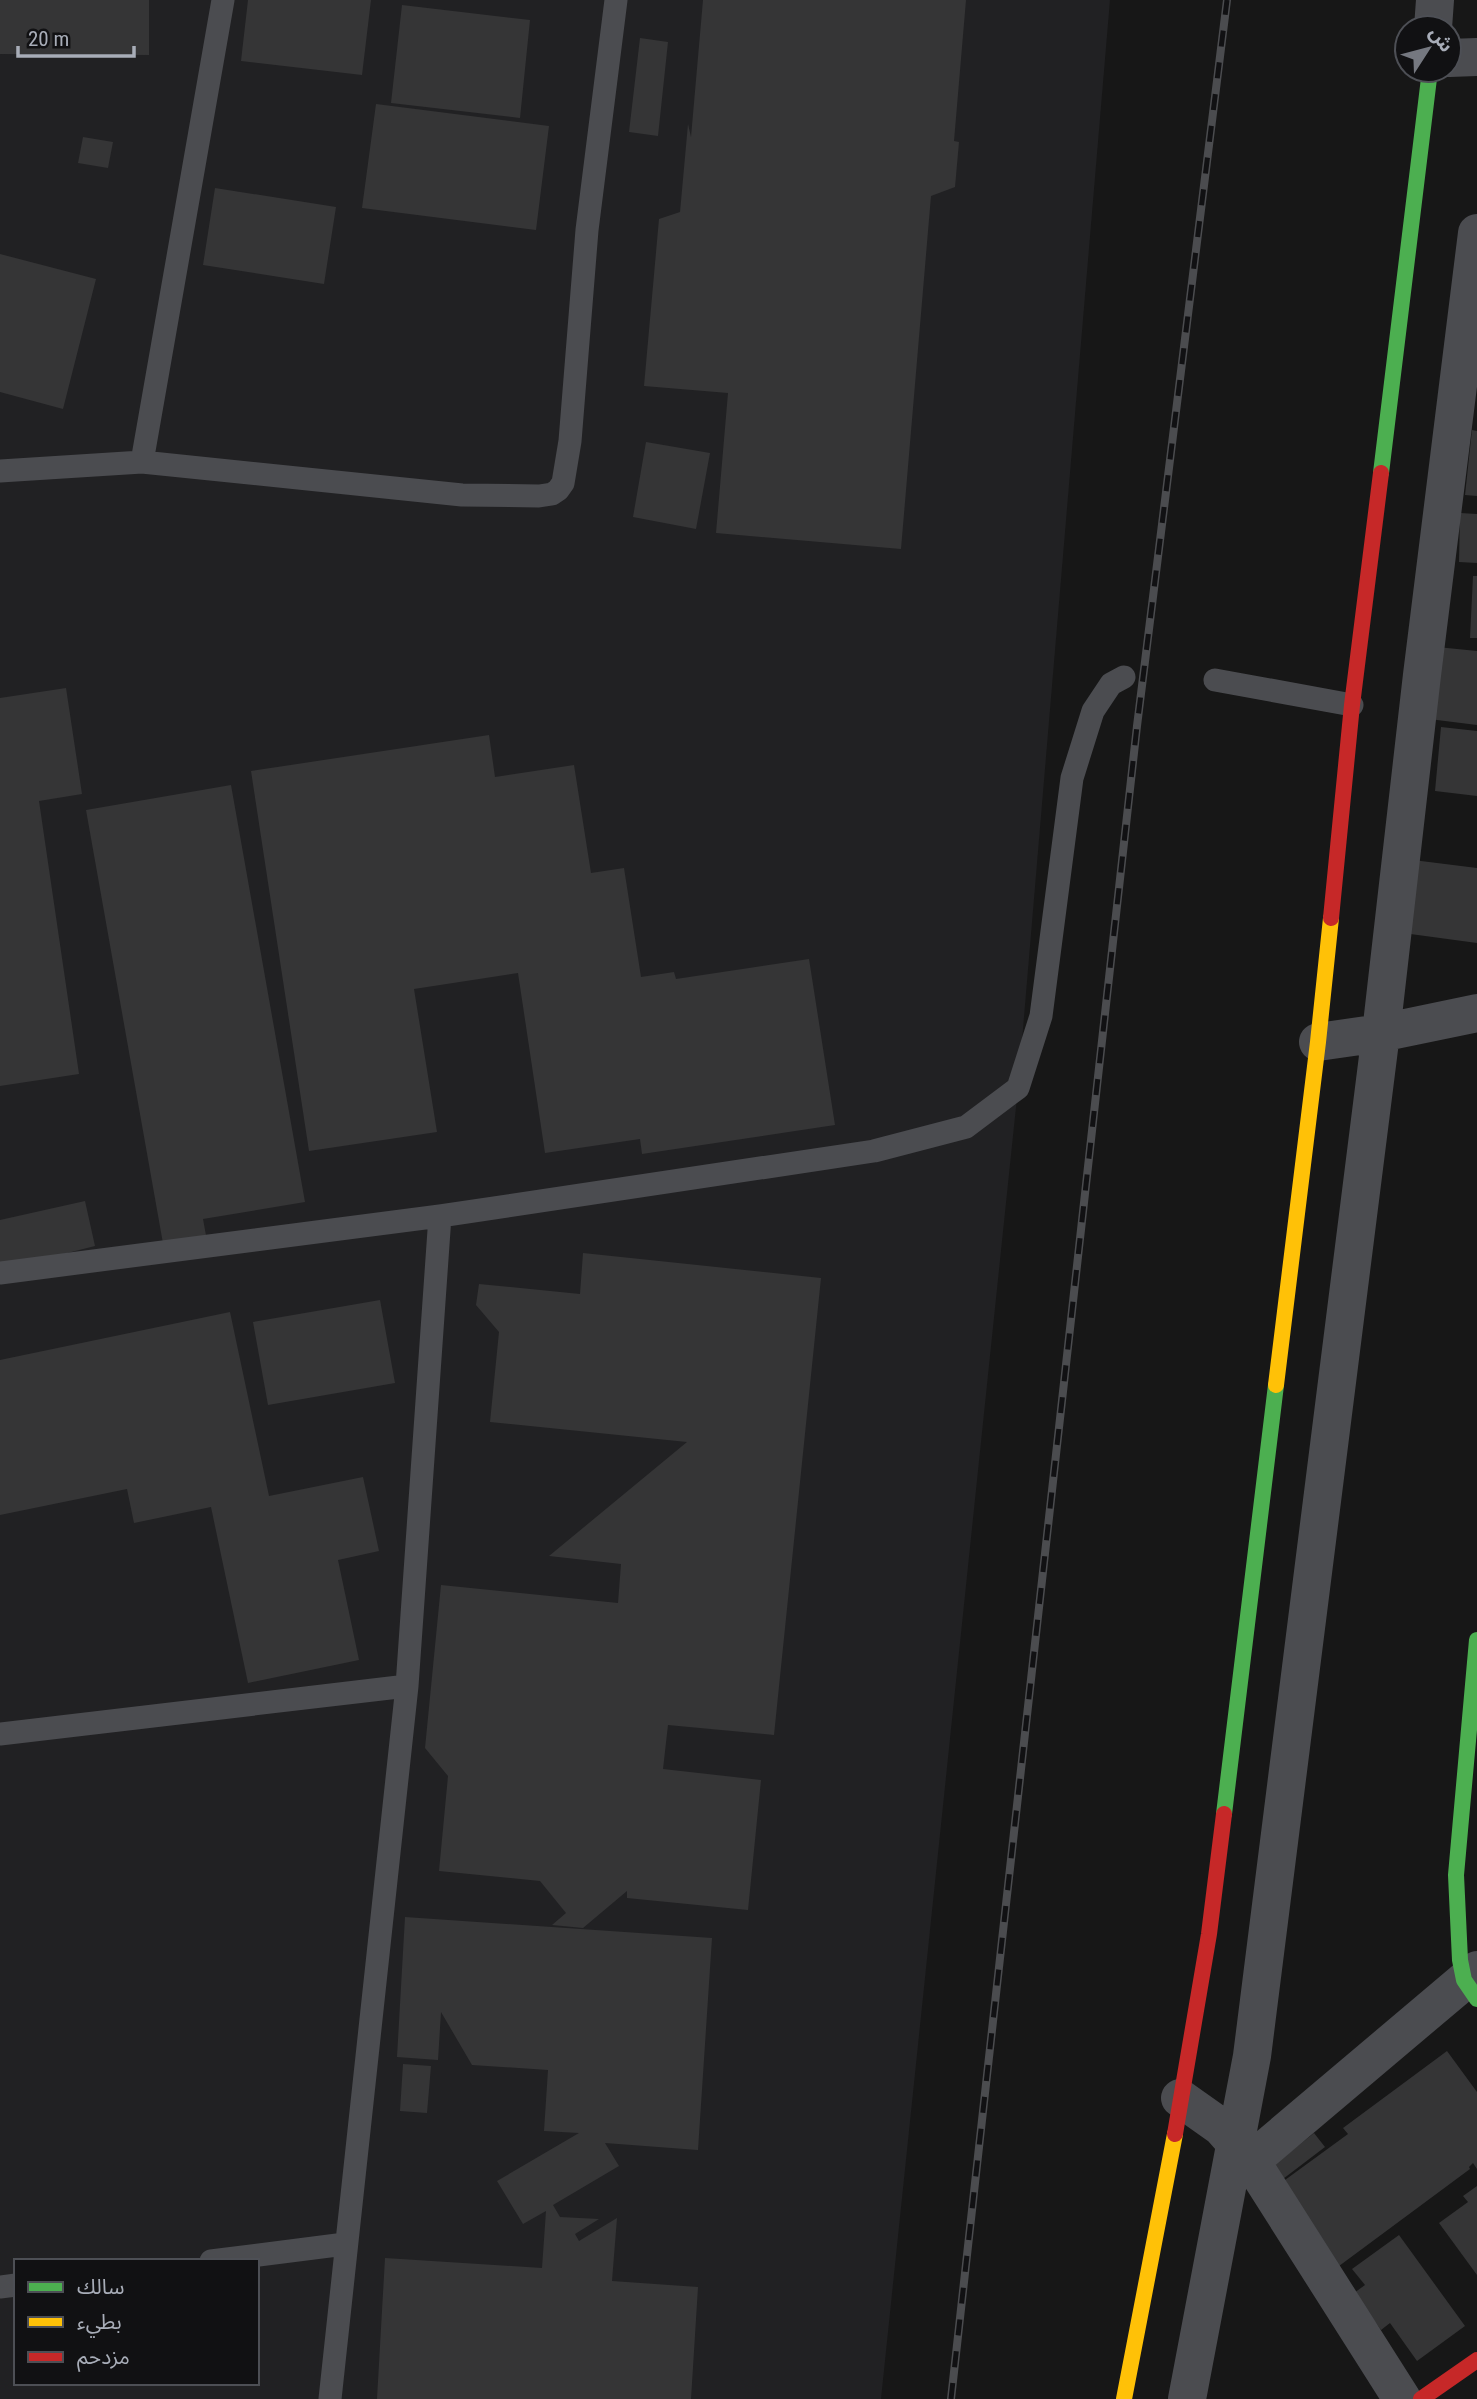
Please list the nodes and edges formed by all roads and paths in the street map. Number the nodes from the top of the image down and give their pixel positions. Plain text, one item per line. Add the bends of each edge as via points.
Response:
1 (223, 0) edge
2 (616, 0) edge
3 (1428, 84) edge
4 (1477, 233) edge
5 (142, 462) junction
6 (0, 471) edge
7 (1124, 677) dead end
8 (1215, 680) dead end
9 (1352, 705) junction
10 (1477, 1013) edge
11 (1381, 1033) junction
12 (1318, 1042) junction
13 (440, 1216) junction
14 (0, 1273) edge
15 (1477, 1640) edge
16 (407, 1686) junction
17 (0, 1734) edge
18 (1473, 1983) edge
19 (1180, 2098) junction
20 (1243, 2151) junction
21 (345, 2244) junction
22 (227, 2259) edge
23 (1477, 2360) edge
24 (330, 2399) edge
25 (1124, 2399) edge
26 (1187, 2399) edge
27 (1402, 2399) edge
28 (1421, 2399) edge

1 - 5 lane
2 - 5 lane via 587,230 570,441 558,490 539,496 462,495
3 - 9 street
4 - 11 street
5 - 6 lane
7 - 13 lane via 1111,684 1093,711 1072,778 1041,1016 1018,1088 966,1127 874,1151
8 - 9 lane
9 - 12 street
10 - 11 street
11 - 12 street
11 - 20 street
12 - 19 street via 1209,1934
13 - 14 lane
13 - 16 lane
15 - 18 street via 1456,1875 1457,1930
16 - 17 lane
16 - 21 lane
18 - 20 street
19 - 20 street via 1205,2114
19 - 25 street
20 - 26 street
20 - 27 street
21 - 22 lane
21 - 24 lane
23 - 28 street

